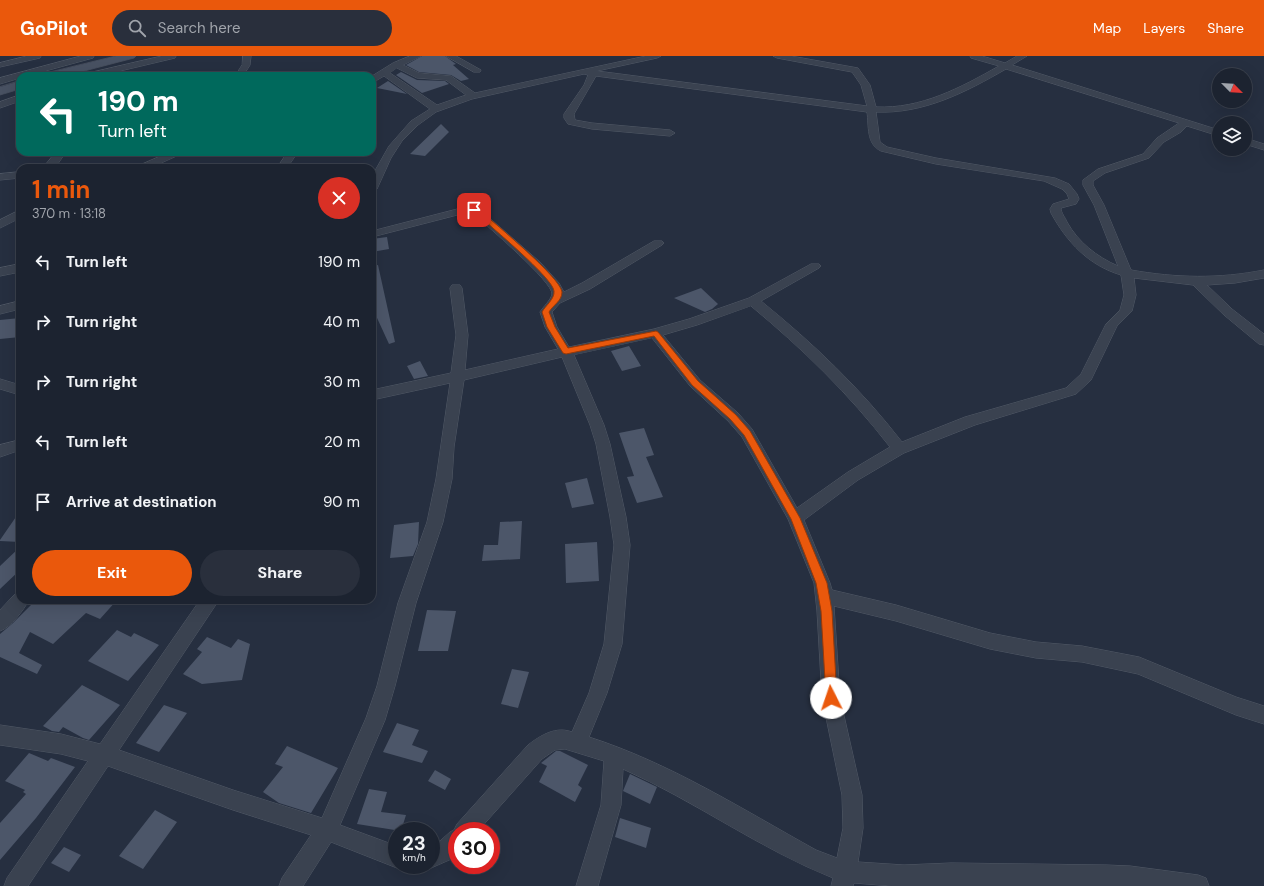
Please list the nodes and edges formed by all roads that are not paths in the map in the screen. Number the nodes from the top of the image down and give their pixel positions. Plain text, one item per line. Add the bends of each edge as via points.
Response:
1 (37, 56) edge
2 (90, 56) edge
3 (130, 56) edge
4 (172, 56) edge
5 (247, 56) edge
6 (417, 56) edge
7 (450, 56) edge
8 (657, 56) edge
9 (777, 56) edge
10 (974, 56) edge
11 (1023, 56) edge
12 (841, 59) dead end
13 (394, 64) junction
14 (0, 65) edge
15 (829, 65) junction
16 (1004, 67) junction
17 (477, 70) dead end
18 (384, 71) junction
19 (32, 72) edge
20 (67, 72) edge
21 (108, 72) edge
22 (242, 72) edge
23 (588, 73) junction
24 (376, 74) edge
25 (16, 77) edge
26 (376, 77) edge
27 (0, 81) edge
28 (16, 86) edge
29 (0, 91) edge
30 (474, 97) junction
31 (16, 99) edge
32 (0, 105) edge
33 (436, 109) junction
34 (872, 109) junction
35 (904, 109) junction
36 (872, 120) junction
37 (1185, 122) junction
38 (1212, 131) edge
39 (670, 133) dead end
40 (1252, 143) edge
41 (1264, 147) edge
42 (169, 156) edge
43 (151, 164) edge
44 (16, 176) edge
45 (1, 178) edge
46 (376, 179) edge
47 (16, 215) edge
48 (0, 225) edge
49 (376, 233) edge
50 (658, 243) dead end
51 (815, 266) dead end
52 (16, 269) edge
53 (0, 272) edge
54 (1127, 273) junction
55 (1264, 274) edge
56 (1197, 282) junction
57 (456, 288) dead end
58 (556, 300) junction
59 (753, 302) junction
60 (16, 306) edge
61 (0, 310) edge
62 (656, 333) junction
63 (1264, 341) edge
64 (566, 352) junction
65 (457, 377) junction
66 (0, 384) edge
67 (16, 389) edge
68 (376, 394) edge
69 (16, 446) edge
70 (899, 449) junction
71 (0, 451) edge
72 (795, 518) junction
73 (824, 596) junction
74 (17, 604) edge
75 (207, 604) edge
76 (0, 623) edge
77 (1264, 715) edge
78 (0, 735) edge
79 (577, 743) junction
80 (104, 755) junction
81 (614, 755) junction
82 (472, 822) edge
83 (327, 830) junction
84 (388, 853) edge
85 (844, 879) edge
86 (15, 886) edge
87 (290, 886) edge
88 (587, 886) edge
89 (1198, 886) edge

1 - 14 street
2 - 19 street
3 - 20 main road
4 - 21 street
5 - 22 street
6 - 13 street
7 - 17 street
8 - 23 street
9 - 15 street
10 - 16 street
11 - 16 street
12 - 15 street
13 - 18 street
13 - 30 street via 417,75 448,78
15 - 34 street via 857,72 868,92
16 - 35 street via 962,89 931,102
16 - 37 street
18 - 24 street
18 - 26 street
18 - 33 street
23 - 30 street
23 - 34 street via 680,87
23 - 39 street via 585,90 569,114 571,122 579,125
25 - 27 street
28 - 29 main road
30 - 33 street
31 - 32 street
33 - 46 street via 412,124 382,164
34 - 35 street
34 - 36 street
35 - 36 street
36 - 54 street via 875,142 884,149 936,161 1042,178 1062,185 1070,190 1074,198 1072,202 1056,207 1065,229 1087,254
37 - 38 street
37 - 54 street via 1173,133 1158,141 1152,152 1146,156 1101,170 1088,180
40 - 41 street
42 - 43 street
44 - 45 street
47 - 48 street
49 - 58 street via 465,210 474,210 551,280 558,292
50 - 58 street via 586,286
51 - 59 street
52 - 53 street
54 - 56 street
54 - 70 street via 1130,295 1126,311 1112,324 1086,378 1071,391 970,421
55 - 56 street via 1242,279
56 - 63 street via 1228,312
57 - 65 street via 462,336
58 - 64 street via 546,312 551,327
59 - 62 street
59 - 70 street via 828,367 867,408
60 - 61 street
62 - 64 street
62 - 72 street via 695,383 747,433
64 - 65 street
64 - 79 street via 603,444 622,545 613,644 598,693
65 - 68 street
65 - 83 street via 444,479 435,522 407,603 381,703
66 - 67 street
69 - 71 street
70 - 72 street via 852,476
72 - 73 street via 817,569
73 - 77 street via 896,613 990,641 1036,650 1082,654 1140,666
73 - 85 street via 831,698 852,796 853,828
74 - 76 street
75 - 80 street
78 - 80 street via 61,744
79 - 81 street
79 - 82 street via 558,739 545,743
80 - 83 street
80 - 86 street
81 - 85 street via 664,777
81 - 88 street via 612,805
83 - 84 street
83 - 87 street
85 - 89 street via 951,874 1106,876

